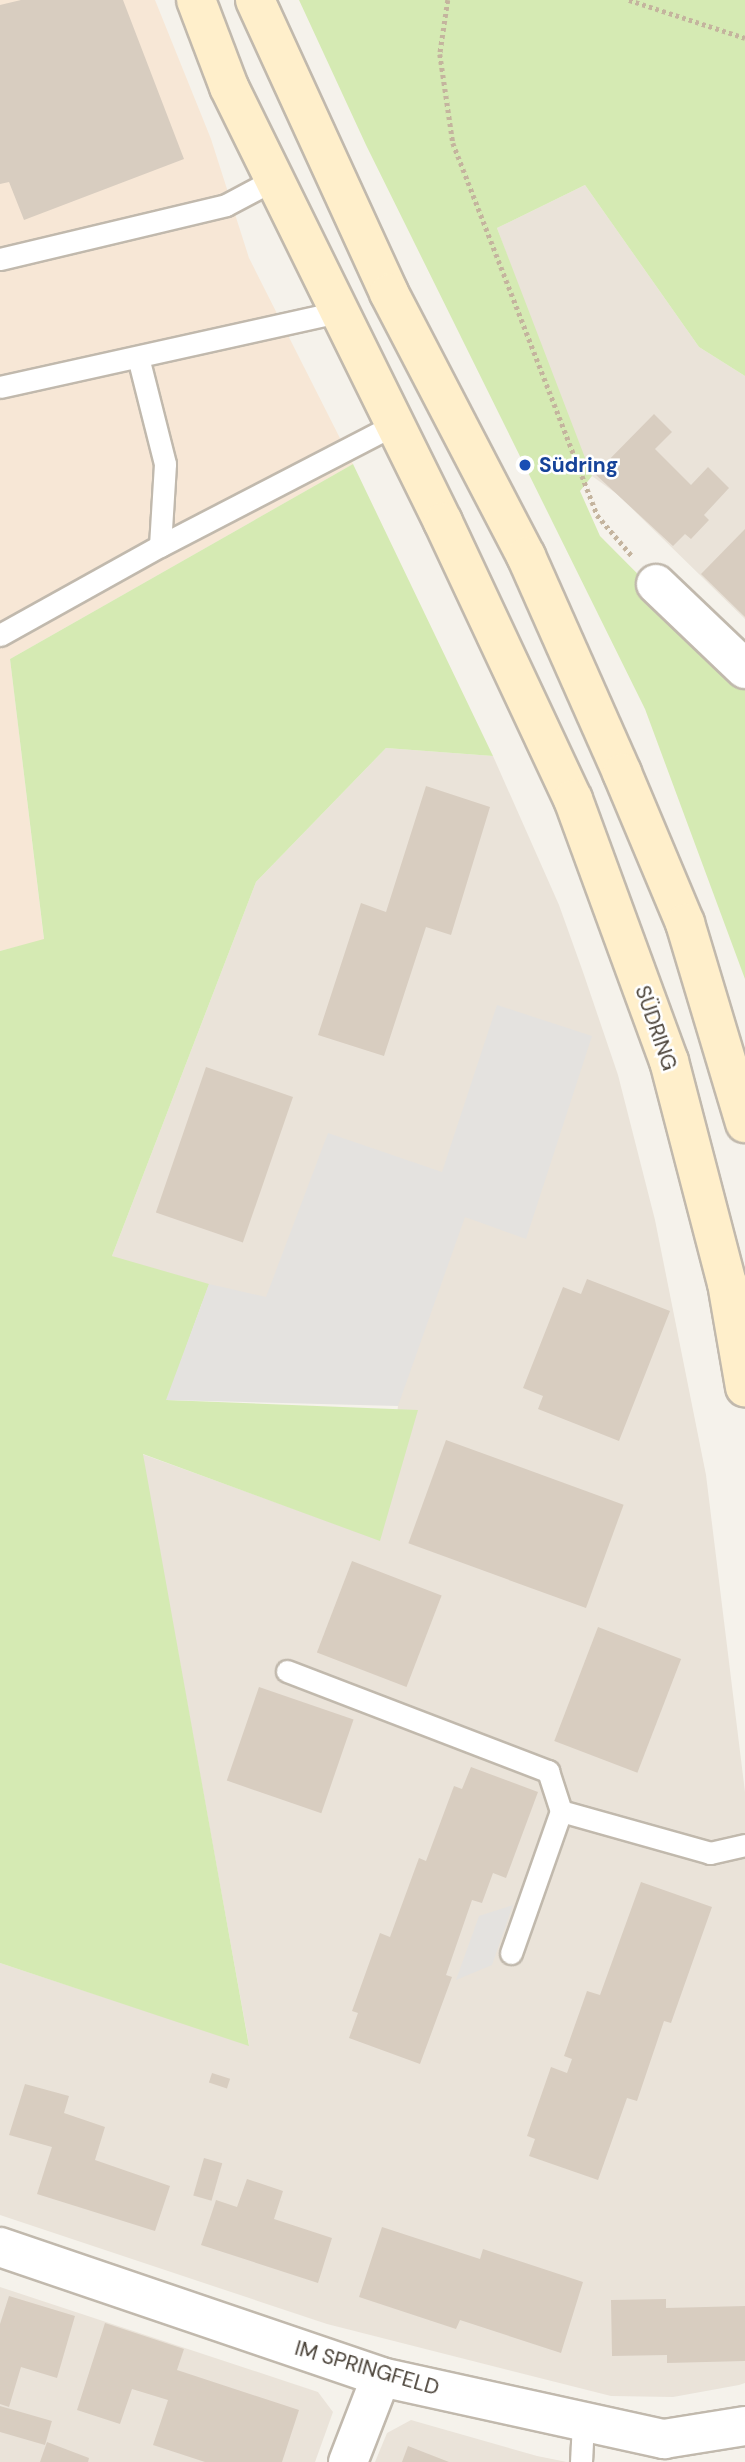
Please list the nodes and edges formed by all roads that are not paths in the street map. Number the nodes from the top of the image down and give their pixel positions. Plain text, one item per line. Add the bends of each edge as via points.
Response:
1 (196, 0) edge
2 (256, 0) edge
3 (274, 180) junction
4 (0, 259) edge
5 (337, 312) junction
6 (138, 357) junction
7 (0, 387) edge
8 (395, 424) junction
9 (160, 546) junction
10 (656, 584) road end
11 (0, 635) edge
12 (745, 669) edge
13 (745, 1123) edge
14 (745, 1387) edge
15 (287, 1671) dead end
16 (561, 1811) junction
17 (745, 1845) edge
18 (511, 1953) dead end
19 (0, 2247) edge
20 (381, 2377) junction
21 (583, 2422) junction
22 (745, 2426) edge
23 (745, 2432) edge
24 (348, 2462) edge
25 (581, 2462) edge

1 - 3 main road, SÜDRING via 229,87
2 - 13 main road via 389,293 526,556 622,773 685,923
3 - 4 lane via 226,205
3 - 5 main road, SÜDRING
5 - 6 lane
5 - 8 main road, SÜDRING
6 - 7 lane
6 - 9 lane via 165,464
8 - 9 lane
8 - 14 main road, SÜDRING via 573,799 670,1062 727,1283
9 - 11 lane
10 - 12 street
15 - 16 lane via 548,1771
16 - 17 lane via 710,1853
16 - 18 lane
19 - 20 street, IM SPRINGFELD
20 - 21 street, IM SPRINGFELD
20 - 24 street
21 - 22 street, IM SPRINGFELD via 664,2439
21 - 25 lane
22 - 23 lane

